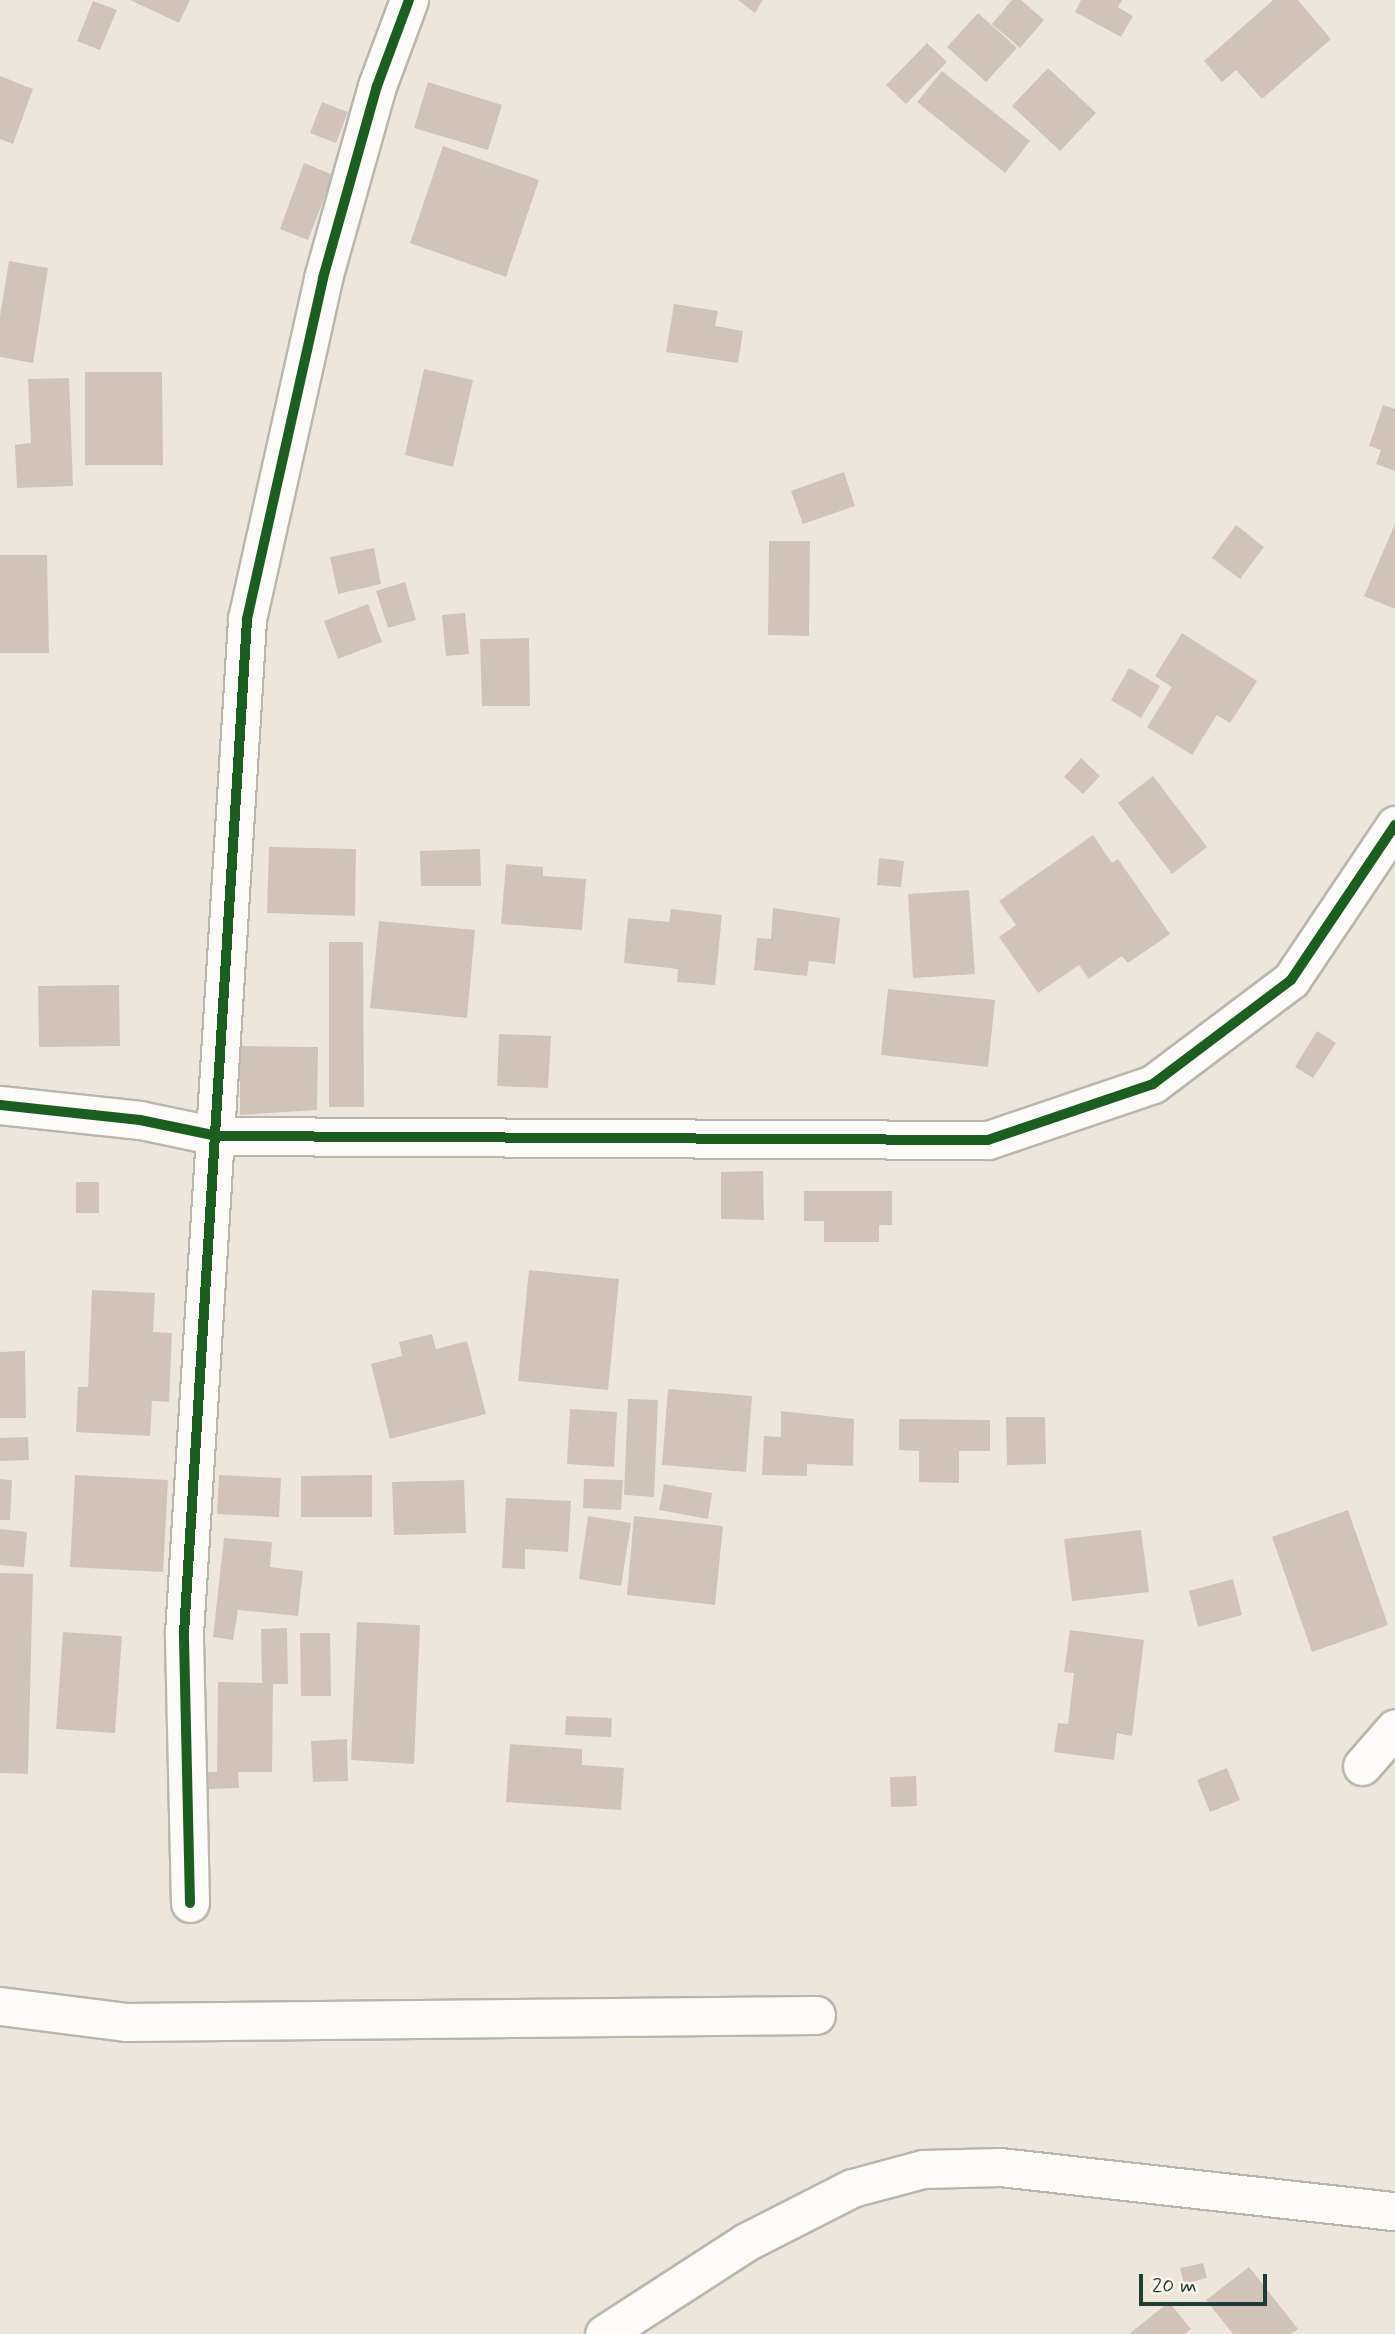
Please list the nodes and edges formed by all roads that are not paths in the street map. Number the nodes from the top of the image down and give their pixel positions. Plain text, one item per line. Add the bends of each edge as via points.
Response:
1 (409, 0) edge
2 (1395, 825) edge
3 (0, 1105) edge
4 (217, 1136) junction
5 (1395, 1728) edge
6 (1362, 1766) dead end
7 (190, 1903) dead end
8 (0, 2006) edge
9 (816, 2015) dead end
10 (1395, 2211) edge
11 (604, 2334) edge

1 - 4 street via 377,86 323,278 247,620
2 - 4 street via 1292,980 1153,1084 988,1140
3 - 4 street via 140,1120
4 - 7 street via 184,1633
5 - 6 street
8 - 9 street via 127,2022
10 - 11 street via 1000,2167 923,2169 852,2188 746,2242

